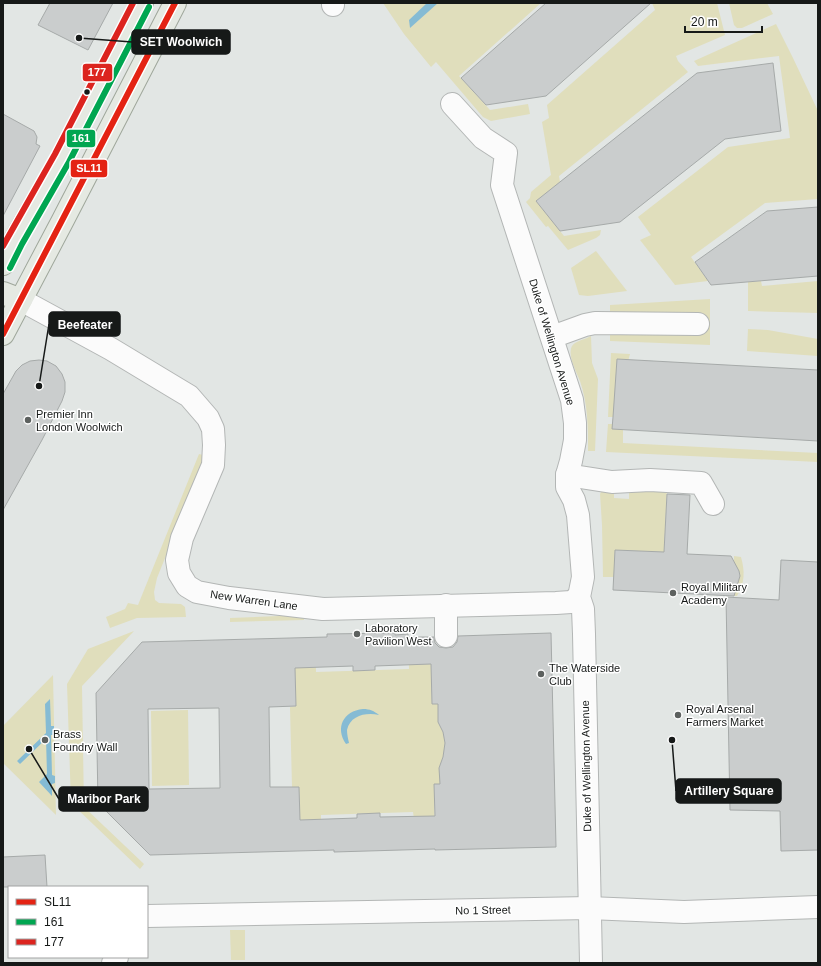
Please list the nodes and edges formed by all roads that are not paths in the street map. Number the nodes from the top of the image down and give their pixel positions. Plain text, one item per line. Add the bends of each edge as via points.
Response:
1 (142, 3) edge
2 (175, 3) edge
3 (452, 104) dead end
4 (3, 264) edge
5 (12, 297) edge
6 (698, 324) dead end
7 (3, 334) edge
8 (552, 337) junction
9 (567, 476) junction
10 (713, 504) dead end
11 (579, 596) junction
12 (446, 606) junction
13 (446, 636) dead end
14 (818, 907) edge
15 (589, 908) junction
16 (148, 916) edge
17 (591, 963) edge

1 - 4 main road via 62,158
2 - 5 main road via 63,220
3 - 8 street, Duke of Wellington Avenue via 483,138 506,153 502,185
5 - 7 main road
5 - 12 street, New Warren Lane via 111,349 189,396 208,418 213,429 213,465 182,538 177,560 179,573 187,586 197,592 229,598 323,609
6 - 8 street via 595,323
8 - 9 street, Duke of Wellington Avenue via 572,400 576,423 572,461
9 - 10 street via 612,482 650,480 701,483
9 - 11 street, Duke of Wellington Avenue via 567,487 578,515 583,577
11 - 12 street, New Warren Lane via 571,602
11 - 15 street, Duke of Wellington Avenue via 583,609 584,634
12 - 13 street
14 - 15 street, No 1 Street via 684,912
15 - 16 street, No 1 Street
15 - 17 street, Duke of Wellington Avenue

